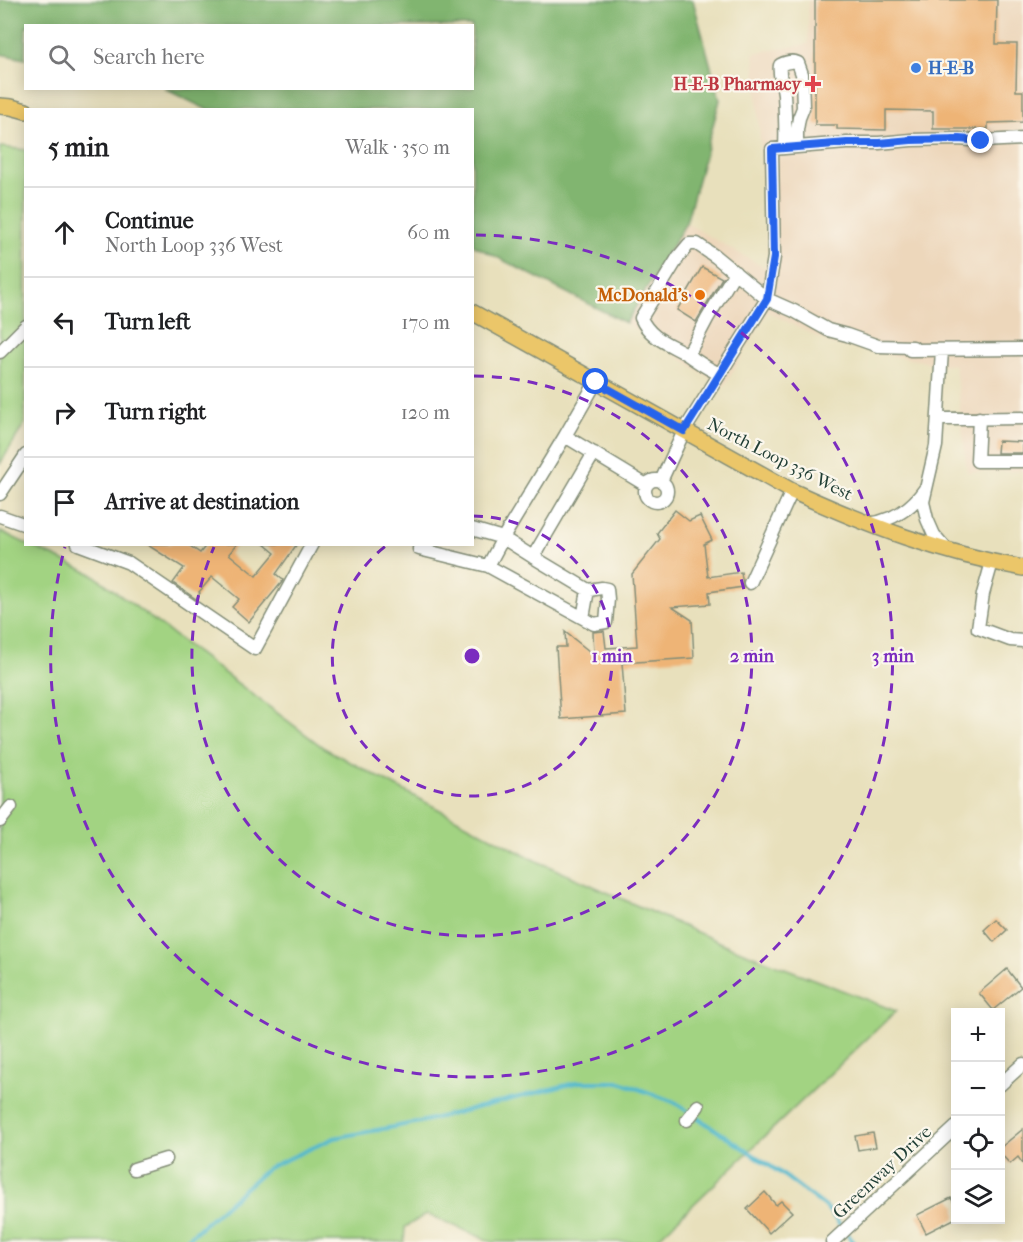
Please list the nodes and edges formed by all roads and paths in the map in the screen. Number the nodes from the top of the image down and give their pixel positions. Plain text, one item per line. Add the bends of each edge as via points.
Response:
1 (0, 106) edge
2 (24, 111) edge
3 (1023, 139) edge
4 (791, 147) junction
5 (735, 272) junction
6 (767, 299) junction
7 (474, 313) edge
8 (24, 328) edge
9 (1023, 349) edge
10 (942, 350) junction
11 (0, 352) edge
12 (688, 355) junction
13 (720, 374) junction
14 (596, 382) junction
15 (979, 418) junction
16 (1023, 418) edge
17 (938, 419) junction
18 (684, 431) junction
19 (565, 436) junction
20 (594, 453) junction
21 (24, 458) edge
22 (1023, 461) edge
23 (661, 481) junction
24 (646, 485) junction
25 (925, 488) junction
26 (792, 491) junction
27 (0, 494) edge
28 (0, 516) edge
29 (24, 524) edge
30 (868, 524) junction
31 (474, 530) edge
32 (503, 538) junction
33 (83, 546) edge
34 (311, 546) edge
35 (420, 546) edge
36 (948, 551) junction
37 (533, 557) junction
38 (992, 562) junction
39 (488, 566) junction
40 (1023, 568) edge
41 (750, 583) dead end
42 (588, 590) junction
43 (583, 618) junction
44 (1023, 641) edge
45 (11, 807) dead end
46 (0, 821) edge
47 (1023, 1064) edge
48 (1005, 1080) edge
49 (698, 1106) dead end
50 (687, 1120) dead end
51 (951, 1132) edge
52 (166, 1159) dead end
53 (134, 1169) dead end
54 (832, 1242) edge

1 - 2 main road
3 - 4 street
4 - 4 street via 779,74 780,65 794,61 802,74 803,108
4 - 6 street via 772,149 774,257
5 - 6 street
5 - 12 street
5 - 12 street via 698,244 689,244 641,318 645,328 662,342
6 - 10 street via 828,330 878,346
6 - 13 street
7 - 14 main road, North Loop 336 West
8 - 11 street
9 - 10 street
10 - 17 street
12 - 13 street
13 - 18 street
14 - 18 main road, North Loop 336 West
14 - 19 street
15 - 16 street
15 - 17 street
15 - 22 street via 977,461
17 - 25 street via 936,446
18 - 23 street
18 - 26 main road, North Loop 336 West
19 - 20 street
19 - 32 street
20 - 24 street
20 - 37 street
21 - 27 street
23 - 24 street via 653,480
23 - 24 street via 667,488 658,501 650,500 645,493
25 - 30 street via 902,512 881,523
25 - 36 street via 927,519
26 - 30 main road, North Loop 336 West
26 - 41 street
28 - 29 street
30 - 36 main road, North Loop 336 West
31 - 32 street
32 - 37 street
32 - 39 street
33 - 34 street via 129,563 255,649
35 - 39 street via 419,549
36 - 38 main road, North Loop 336 West
37 - 42 street
38 - 40 main road, North Loop 336 West
38 - 44 street via 982,594 978,628
39 - 43 street
42 - 43 street
42 - 43 street via 607,589 606,622 594,624
45 - 46 street
47 - 48 street
49 - 50 street
51 - 54 street, Greenway Drive
52 - 53 street

